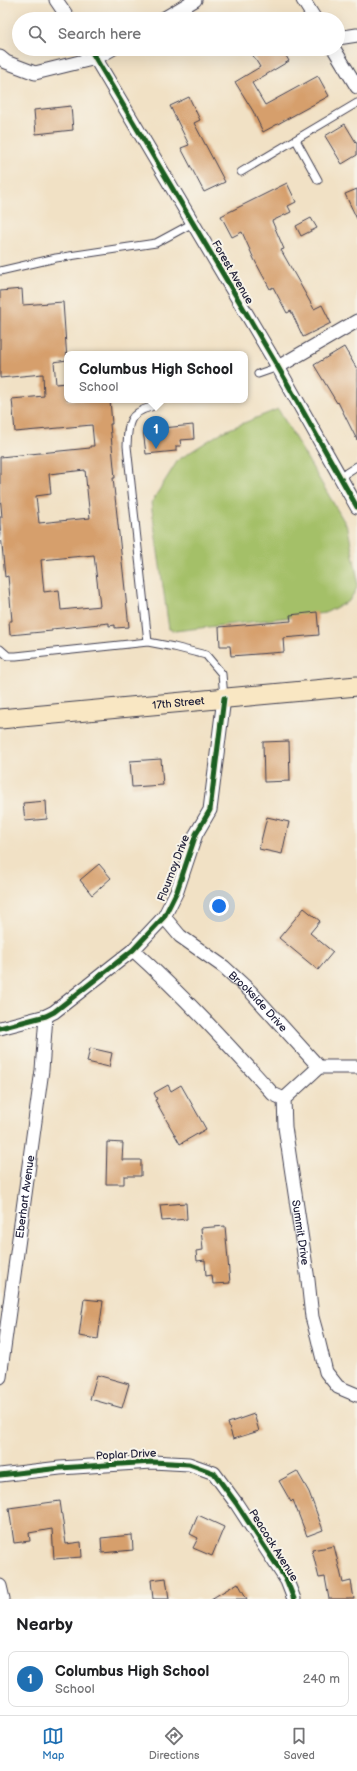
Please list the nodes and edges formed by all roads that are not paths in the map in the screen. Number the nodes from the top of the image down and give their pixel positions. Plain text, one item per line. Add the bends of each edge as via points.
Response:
1 (56, 0) edge
2 (195, 0) edge
3 (303, 0) edge
4 (64, 12) edge
5 (175, 12) edge
6 (311, 12) edge
7 (357, 35) edge
8 (345, 37) edge
9 (87, 56) edge
10 (94, 56) edge
11 (338, 56) edge
12 (0, 57) edge
13 (357, 87) edge
14 (357, 103) edge
15 (296, 140) junction
16 (241, 172) dead end
17 (318, 180) dead end
18 (193, 223) junction
19 (0, 271) edge
20 (357, 321) edge
21 (278, 368) junction
22 (258, 374) dead end
23 (151, 407) dead end
24 (357, 466) edge
25 (340, 477) junction
26 (357, 507) edge
27 (148, 642) junction
28 (0, 649) edge
29 (357, 686) edge
30 (224, 698) junction
31 (0, 719) edge
32 (164, 917) junction
33 (133, 950) junction
34 (46, 1016) junction
35 (0, 1028) edge
36 (318, 1067) junction
37 (357, 1067) edge
38 (284, 1099) junction
39 (0, 1377) edge
40 (357, 1395) edge
41 (0, 1475) edge
42 (236, 1502) joint
43 (286, 1581) junction
44 (0, 1586) edge
45 (3, 1599) edge
46 (284, 1599) edge
47 (294, 1599) edge

1 - 4 street
2 - 5 street
3 - 6 street
7 - 8 street
9 - 12 street via 35,73 6,62
10 - 18 street, Forest Avenue
11 - 13 street
14 - 15 lane
15 - 16 lane
15 - 17 lane
18 - 19 lane via 156,243 56,258
18 - 21 street, Forest Avenue
20 - 21 street
21 - 22 lane
21 - 25 street, Forest Avenue
23 - 27 lane via 139,410 131,419 127,446
24 - 25 lane
25 - 26 street, Forest Avenue
27 - 28 lane via 16,656 8,656
27 - 30 lane via 206,655 222,674
29 - 30 street, 17th Street
30 - 31 street, 17th Street
30 - 32 street, Flournoy Drive via 210,810 196,834 177,891
32 - 33 street, Flournoy Drive
32 - 36 street, Brookside Drive via 180,936 224,967 252,992
33 - 34 street, Flournoy Drive
33 - 38 street via 213,1027 273,1094
34 - 35 street, Flournoy Drive
34 - 39 street, Eberhart Avenue via 42,1070
36 - 37 street
36 - 38 street
38 - 40 street, Summit Drive via 312,1317 326,1372 338,1387
41 - 42 street, Poplar Drive via 152,1462 189,1464 214,1473
42 - 43 street, Peacock Avenue
43 - 46 street
43 - 47 street, Peacock Avenue
44 - 45 street

